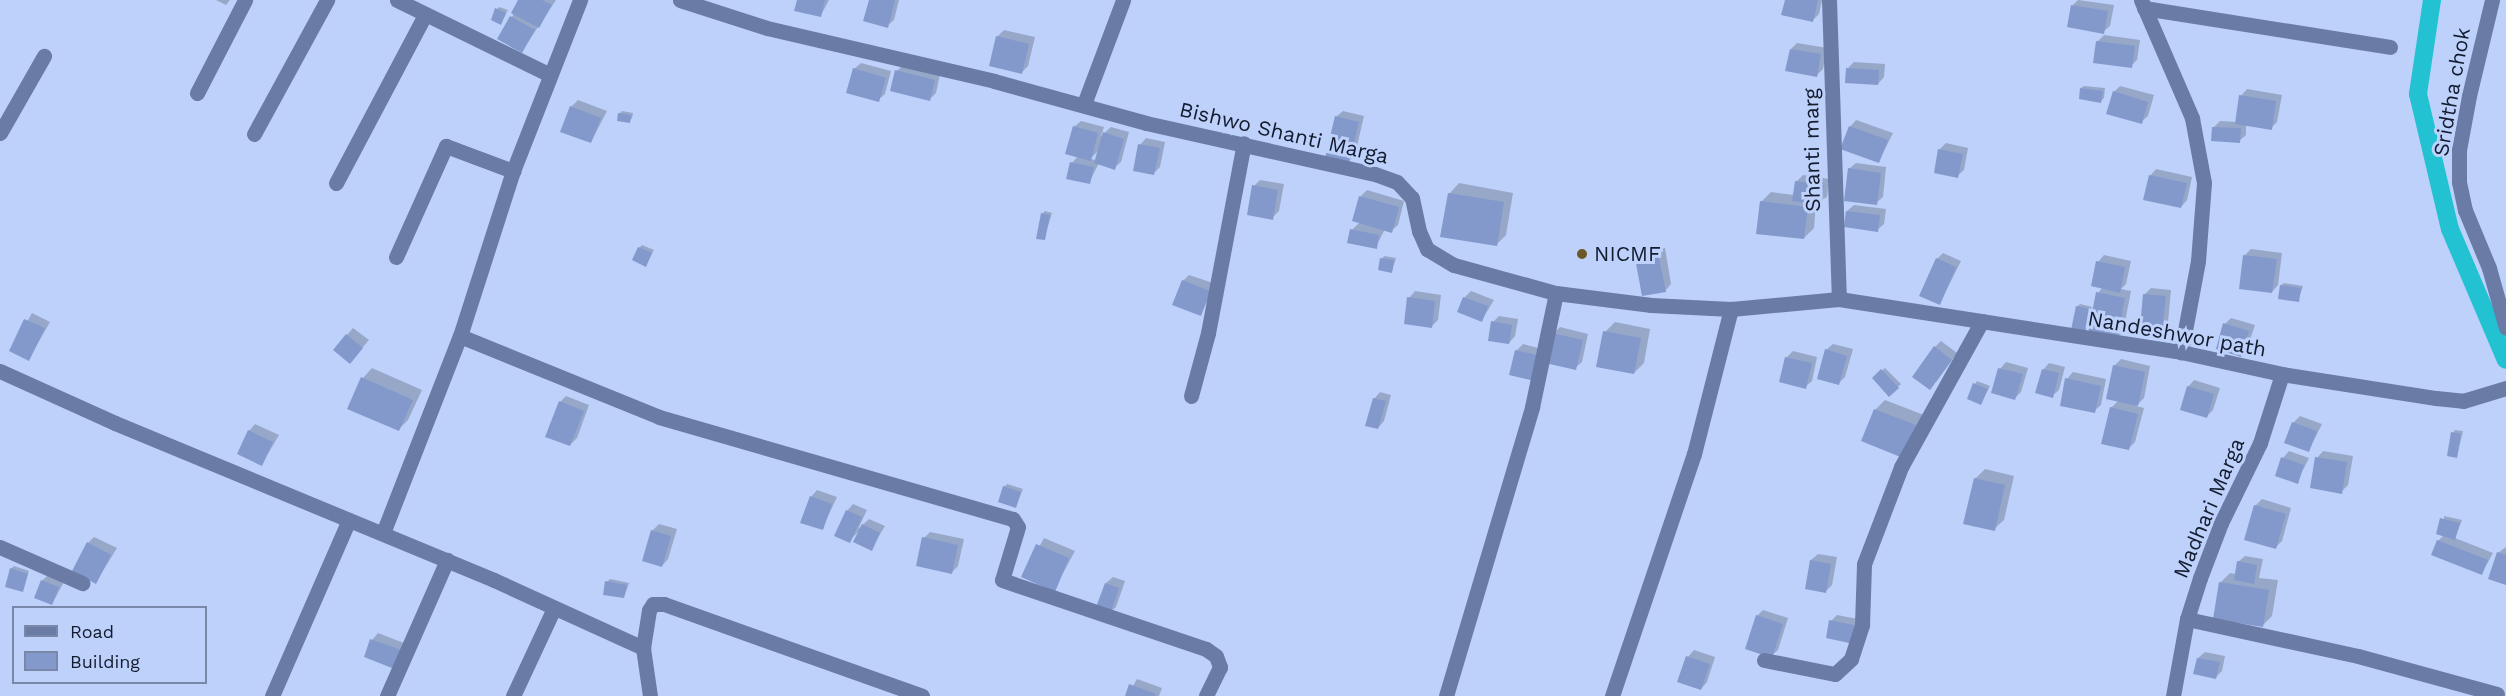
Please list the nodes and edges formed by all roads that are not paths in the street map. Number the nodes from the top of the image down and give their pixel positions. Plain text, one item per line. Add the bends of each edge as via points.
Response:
1 (245, 0) edge
2 (327, 0) edge
3 (397, 0) edge
4 (580, 0) edge
5 (680, 0) edge
6 (1123, 0) edge
7 (1829, 0) edge
8 (2492, 0) edge
9 (2143, 4) edge
10 (425, 15) junction
11 (2390, 47) dead end
12 (44, 56) dead end
13 (550, 75) junction
14 (197, 93) dead end
15 (1084, 104) junction
16 (0, 133) edge
17 (254, 134) dead end
18 (1244, 142) junction
19 (513, 171) junction
20 (336, 183) dead end
21 (396, 257) dead end
22 (1556, 293) junction
23 (1839, 299) junction
24 (1731, 309) junction
25 (1982, 321) junction
26 (2506, 328) edge
27 (460, 336) junction
28 (2181, 352) junction
29 (0, 371) edge
30 (2282, 374) junction
31 (2506, 388) edge
32 (1191, 396) dead end
33 (349, 520) junction
34 (383, 533) junction
35 (0, 547) edge
36 (447, 560) junction
37 (82, 583) dead end
38 (554, 608) junction
39 (2187, 619) junction
40 (642, 648) junction
41 (1764, 660) dead end
42 (2497, 694) dead end
43 (272, 696) edge
44 (387, 696) edge
45 (513, 696) edge
46 (650, 696) edge
47 (922, 696) edge
48 (1206, 696) edge
49 (1446, 696) edge
50 (1612, 696) edge
51 (2173, 696) edge

1 - 14 street
2 - 17 street
3 - 10 street
4 - 13 street
5 - 15 street, Bishwo Shanti Marga via 766,28
6 - 15 street
7 - 23 street, Shanti marg
8 - 26 street, Sridtha chok via 2459,150 2459,182
9 - 11 street
9 - 28 street via 2192,118 2204,183 2198,261
10 - 13 street
10 - 20 street
12 - 16 street
13 - 19 street
15 - 18 street, Bishwo Shanti Marga via 1146,123
18 - 22 street, Bishwo Shanti Marga via 1397,182 1412,198 1427,249 1454,266
18 - 32 street via 1208,333
19 - 21 street via 446,146
19 - 27 street
22 - 24 street, Bishwo Shanti Marga via 1651,305
22 - 49 street via 1532,407
23 - 24 street, Bishwo Shanti Marga
23 - 25 street, Nandeshwor path
24 - 50 street via 1694,454
25 - 28 street, Nandeshwor path
25 - 41 street via 1901,467 1864,564 1862,625 1851,659 1835,674
27 - 34 street
27 - 48 street via 659,417 1013,519 1018,527 1002,580 1206,649 1216,656 1220,668
28 - 30 street, Nandeshwor path
29 - 33 street
30 - 31 street, Nandeshwor path via 2463,400
30 - 39 street, Madhari Marga via 2260,443 2211,546
33 - 34 street
33 - 43 street
34 - 36 street
35 - 37 street
36 - 38 street
36 - 44 street
38 - 40 street
38 - 45 street
39 - 42 street via 2358,656
39 - 51 street, Madhari Marga
40 - 46 street
40 - 47 street via 649,610 654,604 664,604

